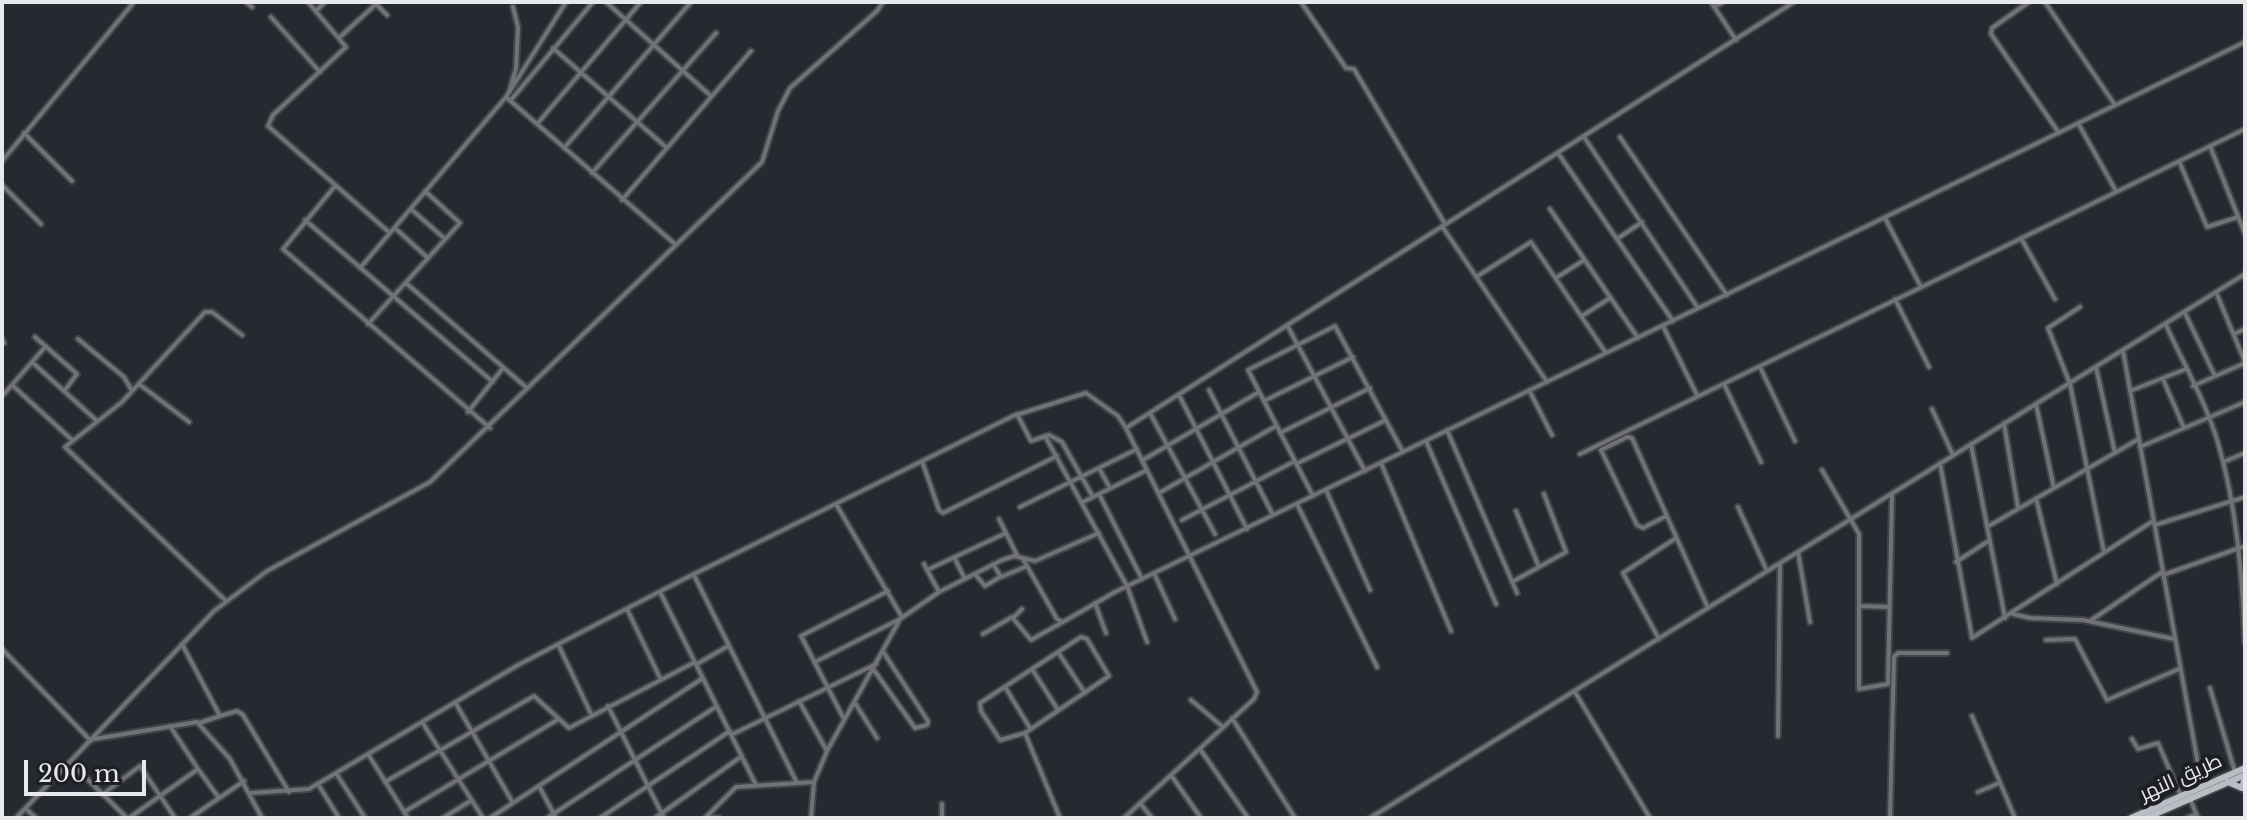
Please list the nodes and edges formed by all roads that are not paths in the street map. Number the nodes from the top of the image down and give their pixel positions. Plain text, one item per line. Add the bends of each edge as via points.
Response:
1 (134, 2) edge
2 (246, 2) edge
3 (308, 2) edge
4 (325, 2) edge
5 (566, 2) edge
6 (593, 2) edge
7 (606, 2) edge
8 (641, 2) edge
9 (691, 2) edge
10 (883, 2) edge
11 (1301, 2) edge
12 (1723, 2) edge
13 (1794, 2) edge
14 (2029, 2) edge
15 (2045, 2) edge
16 (375, 3) edge
17 (1713, 5) edge
18 (252, 7) dead end
19 (513, 7) dead end
20 (316, 11) junction
21 (387, 15) dead end
22 (271, 17) dead end
23 (626, 20) junction
24 (716, 33) dead end
25 (340, 37) junction
26 (1736, 40) junction
27 (2245, 42) edge
28 (655, 44) junction
29 (553, 48) junction
30 (751, 51) dead end
31 (683, 69) junction
32 (515, 71) junction
33 (320, 72) junction
34 (580, 72) junction
35 (521, 75) junction
36 (509, 96) junction
37 (711, 96) junction
38 (609, 97) junction
39 (2115, 105) junction
40 (638, 121) junction
41 (2078, 123) junction
42 (537, 124) junction
43 (2245, 129) edge
44 (24, 133) junction
45 (2059, 133) junction
46 (1584, 137) junction
47 (1620, 137) dead end
48 (2210, 146) junction
49 (564, 148) junction
50 (667, 148) junction
51 (1558, 153) junction
52 (4, 154) edge
53 (2, 161) edge
54 (2179, 161) junction
55 (592, 173) junction
56 (72, 181) dead end
57 (2, 185) edge
58 (335, 186) junction
59 (425, 191) junction
60 (2116, 191) junction
61 (622, 200) junction
62 (411, 209) junction
63 (1550, 209) dead end
64 (1885, 217) junction
65 (2238, 217) junction
66 (305, 220) junction
67 (1642, 222) junction
68 (41, 224) dead end
69 (1444, 225) junction
70 (395, 228) junction
71 (390, 233) junction
72 (2245, 234) edge
73 (2021, 238) junction
74 (446, 239) junction
75 (1617, 239) junction
76 (675, 244) junction
77 (428, 258) junction
78 (1584, 260) junction
79 (360, 268) junction
80 (2245, 274) edge
81 (1476, 277) junction
82 (1556, 278) junction
83 (406, 283) junction
84 (1921, 287) junction
85 (2216, 292) junction
86 (1727, 295) junction
87 (392, 298) junction
88 (1610, 298) junction
89 (1895, 299) junction
90 (2055, 299) dead end
91 (2080, 307) dead end
92 (1698, 308) junction
93 (2185, 313) junction
94 (1581, 316) junction
95 (1673, 321) junction
96 (368, 324) junction
97 (1287, 325) junction
98 (2166, 325) junction
99 (1663, 326) junction
100 (2245, 329) edge
101 (2234, 334) junction
102 (242, 335) dead end
103 (35, 337) dead end
104 (1638, 338) junction
105 (78, 339) dead end
106 (1299, 343) junction
107 (46, 346) junction
108 (2243, 349) edge
109 (2123, 351) junction
110 (1606, 353) junction
111 (1353, 357) junction
112 (32, 362) junction
113 (2245, 363) edge
114 (1760, 366) junction
115 (1929, 367) dead end
116 (2096, 367) junction
117 (503, 368) junction
118 (2186, 369) junction
119 (1315, 375) junction
120 (2215, 376) junction
121 (2163, 378) junction
122 (493, 382) junction
123 (1547, 382) junction
124 (1724, 383) junction
125 (139, 384) junction
126 (2070, 384) junction
127 (12, 385) junction
128 (2193, 386) junction
129 (527, 388) junction
130 (1370, 388) junction
131 (65, 390) junction
132 (1209, 390) dead end
133 (1529, 390) junction
134 (132, 391) junction
135 (2130, 391) junction
136 (1259, 392) junction
137 (4, 394) dead end
138 (1178, 395) junction
139 (1697, 396) junction
140 (1264, 401) junction
141 (2245, 402) edge
142 (2036, 404) junction
143 (1332, 408) junction
144 (1932, 409) dead end
145 (468, 412) junction
146 (1150, 413) junction
147 (1221, 413) junction
148 (1017, 414) junction
149 (2208, 418) junction
150 (96, 420) junction
151 (1386, 420) junction
152 (189, 422) dead end
153 (2004, 423) junction
154 (1276, 426) junction
155 (490, 428) junction
156 (1126, 428) junction
157 (1195, 428) junction
158 (2184, 428) junction
159 (1447, 430) junction
160 (1280, 433) junction
161 (1552, 435) dead end
162 (1045, 436) junction
163 (71, 439) junction
164 (1348, 439) junction
165 (2138, 440) junction
166 (1426, 441) junction
167 (1795, 441) dead end
168 (1971, 444) junction
169 (1167, 445) junction
170 (1238, 447) junction
171 (2140, 447) junction
172 (1137, 449) junction
173 (1403, 452) junction
174 (2115, 453) junction
175 (2245, 453) edge
176 (1580, 454) dead end
177 (1953, 455) junction
178 (1057, 456) junction
179 (1143, 460) junction
180 (922, 461) junction
181 (1213, 462) junction
182 (1761, 462) dead end
183 (2223, 462) junction
184 (1296, 463) junction
185 (1381, 463) junction
186 (1940, 463) junction
187 (1099, 469) junction
188 (2088, 469) junction
189 (1147, 470) junction
190 (1822, 470) dead end
191 (1365, 471) junction
192 (1083, 478) junction
193 (1185, 478) junction
194 (1256, 482) junction
195 (1073, 483) junction
196 (1110, 488) junction
197 (2054, 488) junction
198 (1326, 490) junction
199 (1159, 493) junction
200 (1544, 494) dead end
201 (1892, 495) junction
202 (1096, 496) junction
203 (1230, 496) junction
204 (1313, 496) junction
205 (2245, 497) edge
206 (2036, 498) junction
207 (1083, 502) junction
208 (2232, 503) junction
209 (836, 504) junction
210 (1297, 504) junction
211 (1020, 507) dead end
212 (1738, 507) dead end
213 (2018, 508) junction
214 (1202, 510) junction
215 (1516, 511) dead end
216 (1273, 515) junction
217 (1666, 516) junction
218 (999, 519) dead end
219 (1853, 519) junction
220 (1182, 520) dead end
221 (2154, 523) junction
222 (1987, 527) junction
223 (1247, 529) junction
224 (1006, 533) junction
225 (1099, 533) junction
226 (1215, 534) dead end
227 (1676, 538) junction
228 (1990, 540) junction
229 (2245, 546) edge
230 (2237, 549) junction
231 (1798, 552) junction
232 (2104, 552) junction
233 (1191, 556) junction
234 (954, 557) junction
235 (1020, 558) junction
236 (1956, 562) junction
237 (1780, 563) junction
238 (924, 564) dead end
239 (993, 564) junction
240 (1027, 566) junction
241 (1539, 567) junction
242 (927, 570) junction
243 (1767, 571) junction
244 (1154, 573) junction
245 (975, 574) junction
246 (2162, 574) junction
247 (694, 575) junction
248 (1001, 577) junction
249 (965, 579) junction
250 (1142, 579) junction
251 (1512, 582) junction
252 (2057, 584) junction
253 (1127, 586) junction
254 (1370, 590) dead end
255 (2244, 590) edge
256 (888, 591) junction
257 (660, 592) junction
258 (939, 592) junction
259 (1517, 593) dead end
260 (226, 601) junction
261 (1095, 603) junction
262 (1496, 604) dead end
263 (1859, 606) junction
264 (1889, 607) junction
265 (1708, 608) junction
266 (627, 609) junction
267 (1022, 609) dead end
268 (2013, 614) junction
269 (1014, 617) junction
270 (901, 618) junction
271 (2005, 618) junction
272 (1175, 619) dead end
273 (2090, 621) junction
274 (1063, 622) junction
275 (1810, 622) dead end
276 (1451, 631) dead end
277 (1106, 633) dead end
278 (983, 634) dead end
279 (1659, 639) junction
280 (2174, 639) junction
281 (2046, 640) dead end
282 (1147, 642) dead end
283 (2245, 642) edge
284 (182, 644) junction
285 (558, 644) junction
286 (728, 646) junction
287 (2, 649) edge
288 (883, 652) junction
289 (1058, 652) junction
290 (1947, 653) dead end
291 (815, 662) junction
292 (696, 663) junction
293 (878, 663) junction
294 (1377, 667) dead end
295 (1032, 669) junction
296 (2179, 669) junction
297 (874, 670) junction
298 (703, 678) junction
299 (661, 680) junction
300 (1005, 687) junction
301 (828, 688) junction
302 (2210, 688) dead end
303 (1575, 692) junction
304 (1085, 693) junction
305 (1191, 700) dead end
306 (799, 701) junction
307 (455, 702) junction
308 (855, 703) junction
309 (608, 706) junction
310 (717, 706) junction
311 (1058, 710) junction
312 (220, 716) junction
313 (592, 716) junction
314 (1972, 716) dead end
315 (765, 717) junction
316 (1232, 718) junction
317 (844, 719) junction
318 (557, 720) junction
319 (422, 722) junction
320 (199, 723) junction
321 (170, 726) junction
322 (1223, 727) junction
323 (1030, 728) junction
324 (471, 731) junction
325 (621, 732) junction
326 (731, 733) junction
327 (1025, 733) junction
328 (1778, 736) dead end
329 (877, 738) dead end
330 (2132, 739) dead end
331 (91, 740) junction
332 (1200, 749) junction
333 (440, 750) junction
334 (827, 751) junction
335 (368, 754) junction
336 (742, 756) junction
337 (634, 757) junction
338 (487, 760) junction
339 (70, 762) junction
340 (2245, 768) edge
341 (198, 769) junction
342 (336, 773) junction
343 (1171, 775) junction
344 (2240, 776) edge
345 (457, 778) junction
346 (244, 780) junction
347 (385, 782) junction
348 (814, 782) junction
349 (2228, 782) junction
350 (797, 783) junction
351 (1999, 783) junction
352 (318, 784) junction
353 (647, 785) junction
354 (756, 785) junction
355 (539, 786) junction
356 (2202, 786) junction
357 (2242, 788) junction
358 (289, 792) junction
359 (1978, 792) dead end
360 (251, 793) junction
361 (103, 794) junction
362 (2245, 795) edge
363 (160, 796) junction
364 (2181, 796) junction
365 (219, 798) junction
366 (2190, 799) junction
367 (472, 800) junction
368 (513, 803) junction
369 (1140, 803) junction
370 (942, 804) dead end
371 (25, 808) junction
372 (404, 812) junction
373 (1379, 812) junction
374 (555, 816) edge
375 (663, 816) edge
376 (2197, 816) edge
377 (706, 817) edge
378 (2142, 817) edge
379 (16, 818) edge
380 (36, 818) edge
381 (128, 818) edge
382 (175, 818) edge
383 (190, 818) edge
384 (262, 818) edge
385 (339, 818) edge
386 (365, 818) edge
387 (408, 818) edge
388 (443, 818) edge
389 (483, 818) edge
390 (490, 818) edge
391 (547, 818) edge
392 (600, 818) edge
393 (655, 818) edge
394 (719, 818) edge
395 (811, 818) edge
396 (942, 818) edge
397 (1060, 818) edge
398 (1124, 818) edge
399 (1152, 818) edge
400 (1201, 818) edge
401 (1248, 818) edge
402 (1295, 818) edge
403 (1370, 818) edge
404 (1384, 818) edge
405 (1650, 818) edge
406 (1890, 818) edge
407 (2015, 818) edge
408 (2131, 818) edge
409 (2187, 818) edge

1 - 44 street
2 - 18 street
3 - 20 street
4 - 20 street
5 - 35 street
6 - 29 street
7 - 23 street
8 - 23 street
9 - 28 street
10 - 76 street via 790,88 765,157
11 - 69 street via 1346,68 1354,69
12 - 17 street
13 - 26 street
14 - 45 street via 1991,34
15 - 39 street
16 - 21 street
16 - 25 street
17 - 26 street
19 - 32 street via 518,22
20 - 25 street
22 - 33 street
23 - 28 street
23 - 34 street
24 - 31 street
25 - 33 street via 345,50
26 - 46 street
27 - 39 street
28 - 31 street
28 - 38 street
29 - 34 street
29 - 36 street
30 - 37 street
31 - 37 street
31 - 40 street
32 - 35 street
32 - 36 street
33 - 58 street via 267,122
34 - 38 street
34 - 42 street
35 - 36 street
36 - 42 street
36 - 59 street
37 - 50 street
38 - 40 street
38 - 49 street
39 - 41 street
40 - 50 street
40 - 55 street
41 - 45 street
41 - 60 street
42 - 49 street
43 - 48 street
44 - 52 street
44 - 56 street
45 - 64 street
46 - 51 street
46 - 67 street
47 - 86 street
48 - 54 street
48 - 65 street
49 - 55 street
50 - 61 street
51 - 69 street
51 - 75 street
52 - 53 street
54 - 60 street
54 - 65 street via 2207,227
55 - 61 street
57 - 68 street
58 - 66 street
58 - 71 street
59 - 62 street
59 - 74 street via 460,221
60 - 73 street
61 - 76 street
62 - 70 street
62 - 74 street
63 - 78 street
64 - 84 street
64 - 86 street
65 - 72 street
66 - 79 street
66 - 96 street via 283,249
67 - 75 street
67 - 92 street
69 - 81 street
69 - 97 street
70 - 71 street
70 - 77 street
71 - 79 street
73 - 84 street
73 - 90 street
74 - 77 street
75 - 95 street
76 - 129 street
77 - 83 street
78 - 82 street
78 - 88 street
79 - 87 street
80 - 85 street
81 - 82 street via 1531,242
81 - 123 street
82 - 94 street
83 - 87 street
83 - 117 street
84 - 89 street
85 - 93 street
85 - 101 street
86 - 92 street
87 - 96 street
87 - 122 street
88 - 94 street
88 - 104 street
89 - 114 street
89 - 115 street
91 - 126 street via 2048,328
92 - 95 street
93 - 98 street
93 - 120 street
94 - 110 street
95 - 99 street
96 - 145 street
97 - 106 street
97 - 138 street
98 - 109 street
98 - 118 street
99 - 104 street
99 - 139 street
100 - 101 street
101 - 108 street
102 - 125 street via 209,310
103 - 107 street
104 - 110 street
105 - 134 street via 128,381
106 - 111 street via 1336,326
106 - 119 street
106 - 136 street via 1248,369
107 - 112 street
107 - 131 street via 78,376
108 - 113 street
109 - 116 street
109 - 135 street
110 - 123 street
111 - 119 street
111 - 130 street
112 - 127 street
112 - 131 street
113 - 120 street
114 - 124 street
114 - 167 street
116 - 126 street
116 - 174 street
117 - 122 street
117 - 129 street
118 - 121 street
118 - 128 street
119 - 140 street
119 - 143 street
120 - 128 street
121 - 135 street
121 - 158 street
122 - 145 street
123 - 133 street
124 - 139 street
124 - 182 street
125 - 134 street
125 - 152 street
126 - 142 street
126 - 188 street
127 - 137 street
127 - 163 street
128 - 149 street
129 - 155 street
130 - 143 street
130 - 151 street
131 - 150 street
132 - 147 street
133 - 159 street
133 - 161 street
134 - 150 street
135 - 165 street
136 - 140 street
136 - 147 street
138 - 146 street
138 - 157 street
139 - 176 street
140 - 154 street
141 - 149 street
142 - 153 street
142 - 197 street
143 - 160 street
143 - 164 street
144 - 177 street
145 - 155 street
146 - 156 street
146 - 169 street
147 - 157 street
147 - 170 street
148 - 156 street via 1086,393
148 - 162 street via 1031,441
148 - 180 street
149 - 158 street
149 - 183 street
150 - 163 street
151 - 164 street
151 - 173 street
153 - 168 street
153 - 213 street
154 - 160 street
154 - 170 street
155 - 260 street via 430,482 267,571
156 - 172 street
157 - 169 street
157 - 181 street
158 - 171 street
159 - 166 street
159 - 251 street
160 - 184 street
162 - 178 street
162 - 192 street via 1062,442
163 - 260 street via 67,451
164 - 184 street
164 - 191 street
165 - 171 street
165 - 174 street
166 - 173 street
166 - 262 street
168 - 177 street
168 - 222 street
169 - 179 street
169 - 193 street
170 - 181 street
170 - 194 street
171 - 221 street
172 - 179 street
172 - 187 street
173 - 185 street
174 - 188 street
175 - 183 street
177 - 186 street
178 - 180 street via 943,513
178 - 195 street
179 - 189 street
180 - 209 street
181 - 193 street
181 - 203 street
183 - 208 street
184 - 194 street
184 - 204 street
185 - 191 street
185 - 276 street
186 - 201 street
186 - 236 street
187 - 192 street
187 - 196 street
188 - 197 street
188 - 232 street
189 - 196 street
189 - 199 street
190 - 219 street
191 - 198 street
192 - 195 street
192 - 202 street
193 - 199 street
193 - 214 street
194 - 203 street
194 - 216 street
195 - 207 street
195 - 211 street
196 - 202 street
197 - 206 street
198 - 204 street
198 - 254 street
199 - 233 street
200 - 241 street via 1566,549
201 - 219 street
201 - 264 street
202 - 207 street
202 - 250 street
203 - 214 street
203 - 223 street
204 - 210 street
205 - 208 street
206 - 213 street
206 - 252 street
207 - 225 street
208 - 221 street
208 - 230 street
209 - 247 street
209 - 256 street
210 - 216 street
210 - 294 street
212 - 243 street
213 - 222 street
214 - 220 street
214 - 226 street
215 - 241 street
216 - 223 street
217 - 217 street via 1632,438 1601,450 1637,525 1643,528
217 - 227 street
218 - 224 street
219 - 231 street
219 - 263 street via 1860,544
221 - 232 street
221 - 246 street
222 - 228 street
223 - 233 street
224 - 234 street
224 - 235 street
225 - 235 street via 1040,560
225 - 253 street
227 - 265 street
227 - 279 street via 1623,573
228 - 236 street
228 - 271 street
229 - 230 street
230 - 246 street
230 - 255 street
231 - 237 street
231 - 275 street
232 - 252 street
233 - 244 street
233 - 316 street via 1256,688 1256,697
234 - 242 street
234 - 249 street
235 - 239 street
235 - 240 street
236 - 271 street via 1972,638
237 - 243 street
237 - 328 street
238 - 242 street
239 - 245 street
239 - 248 street
240 - 248 street
240 - 274 street
241 - 251 street
242 - 258 street
243 - 265 street
244 - 250 street
244 - 272 street
245 - 248 street via 985,586
245 - 249 street
246 - 273 street
246 - 280 street
247 - 257 street
247 - 286 street
249 - 258 street
250 - 253 street
251 - 259 street
252 - 268 street
253 - 261 street
253 - 282 street
255 - 283 street
256 - 270 street
256 - 291 street via 802,635
257 - 266 street
257 - 292 street
258 - 270 street
260 - 284 street
261 - 274 street
261 - 277 street
263 - 264 street
263 - 264 street via 1859,689 1887,685
265 - 279 street
266 - 285 street
266 - 299 street
267 - 269 street
268 - 271 street
268 - 273 street
269 - 274 street via 1031,640
269 - 278 street
270 - 288 street
270 - 291 street
273 - 280 street
279 - 303 street
280 - 296 street
281 - 296 street via 2075,639 2107,700
284 - 312 street
284 - 331 street
285 - 307 street
285 - 313 street
286 - 292 street
286 - 315 street
287 - 331 street
288 - 293 street
288 - 297 street via 927,725 915,728
289 - 295 street
289 - 304 street
289 - 304 street via 1084,637 1110,673
290 - 406 street via 1894,657
291 - 301 street
292 - 298 street
292 - 299 street
293 - 297 street
293 - 301 street
295 - 300 street
295 - 311 street
296 - 356 street
297 - 308 street
298 - 310 street
298 - 325 street
299 - 309 street
300 - 323 street
300 - 327 street via 980,703 981,711 1002,741
301 - 306 street
301 - 317 street
302 - 344 street
303 - 373 street
303 - 405 street
304 - 311 street
305 - 322 street
306 - 315 street
306 - 334 street
307 - 319 street
307 - 324 street
308 - 317 street
308 - 329 street
309 - 313 street
309 - 325 street
310 - 326 street
310 - 337 street
311 - 323 street
312 - 320 street
312 - 358 street via 237,711 243,715
313 - 318 street via 569,728
314 - 351 street
315 - 326 street
315 - 350 street
316 - 322 street
316 - 402 street
317 - 334 street
318 - 324 street via 536,695
318 - 338 street
319 - 333 street
319 - 335 street
320 - 321 street
320 - 346 street
321 - 331 street
321 - 341 street
322 - 332 street
323 - 327 street
324 - 333 street
324 - 338 street
325 - 337 street
325 - 355 street
326 - 336 street
326 - 353 street
327 - 397 street
330 - 364 street via 2138,749 2158,743
331 - 339 street
332 - 343 street
332 - 401 street
333 - 345 street
333 - 347 street
334 - 348 street
335 - 342 street
335 - 347 street
336 - 354 street
336 - 375 street
337 - 353 street
337 - 374 street
338 - 345 street
338 - 368 street
339 - 361 street
339 - 371 street
340 - 344 main road, طريق النهر
341 - 363 street
341 - 365 street
342 - 352 street
342 - 386 street
343 - 369 street
343 - 400 street
344 - 349 main road, طريق النهر
344 - 356 main road, طريق النهر
344 - 357 main road
345 - 367 street
345 - 372 street
346 - 360 street
346 - 365 street
347 - 372 street
348 - 350 street
348 - 395 street
349 - 357 main road
349 - 366 main road, طريق النهر
350 - 354 street
351 - 359 street
351 - 407 street
352 - 358 street
352 - 385 street
353 - 375 street
353 - 392 street
354 - 377 street via 730,790
355 - 368 street
355 - 374 street
356 - 364 main road, طريق النهر
357 - 362 main road
358 - 360 street
360 - 384 street
361 - 363 street via 140,766
361 - 381 street
363 - 381 street
363 - 382 street
364 - 378 main road, طريق النهر
365 - 383 street
366 - 376 street
366 - 378 main road, طريق النهر
367 - 388 street
367 - 389 street
368 - 390 street
369 - 398 street
369 - 399 street
370 - 396 street
371 - 379 street
371 - 380 street
372 - 387 street
373 - 403 street
373 - 404 street
374 - 391 street
375 - 393 street
376 - 409 street
377 - 394 street
378 - 408 main road, طريق النهر

